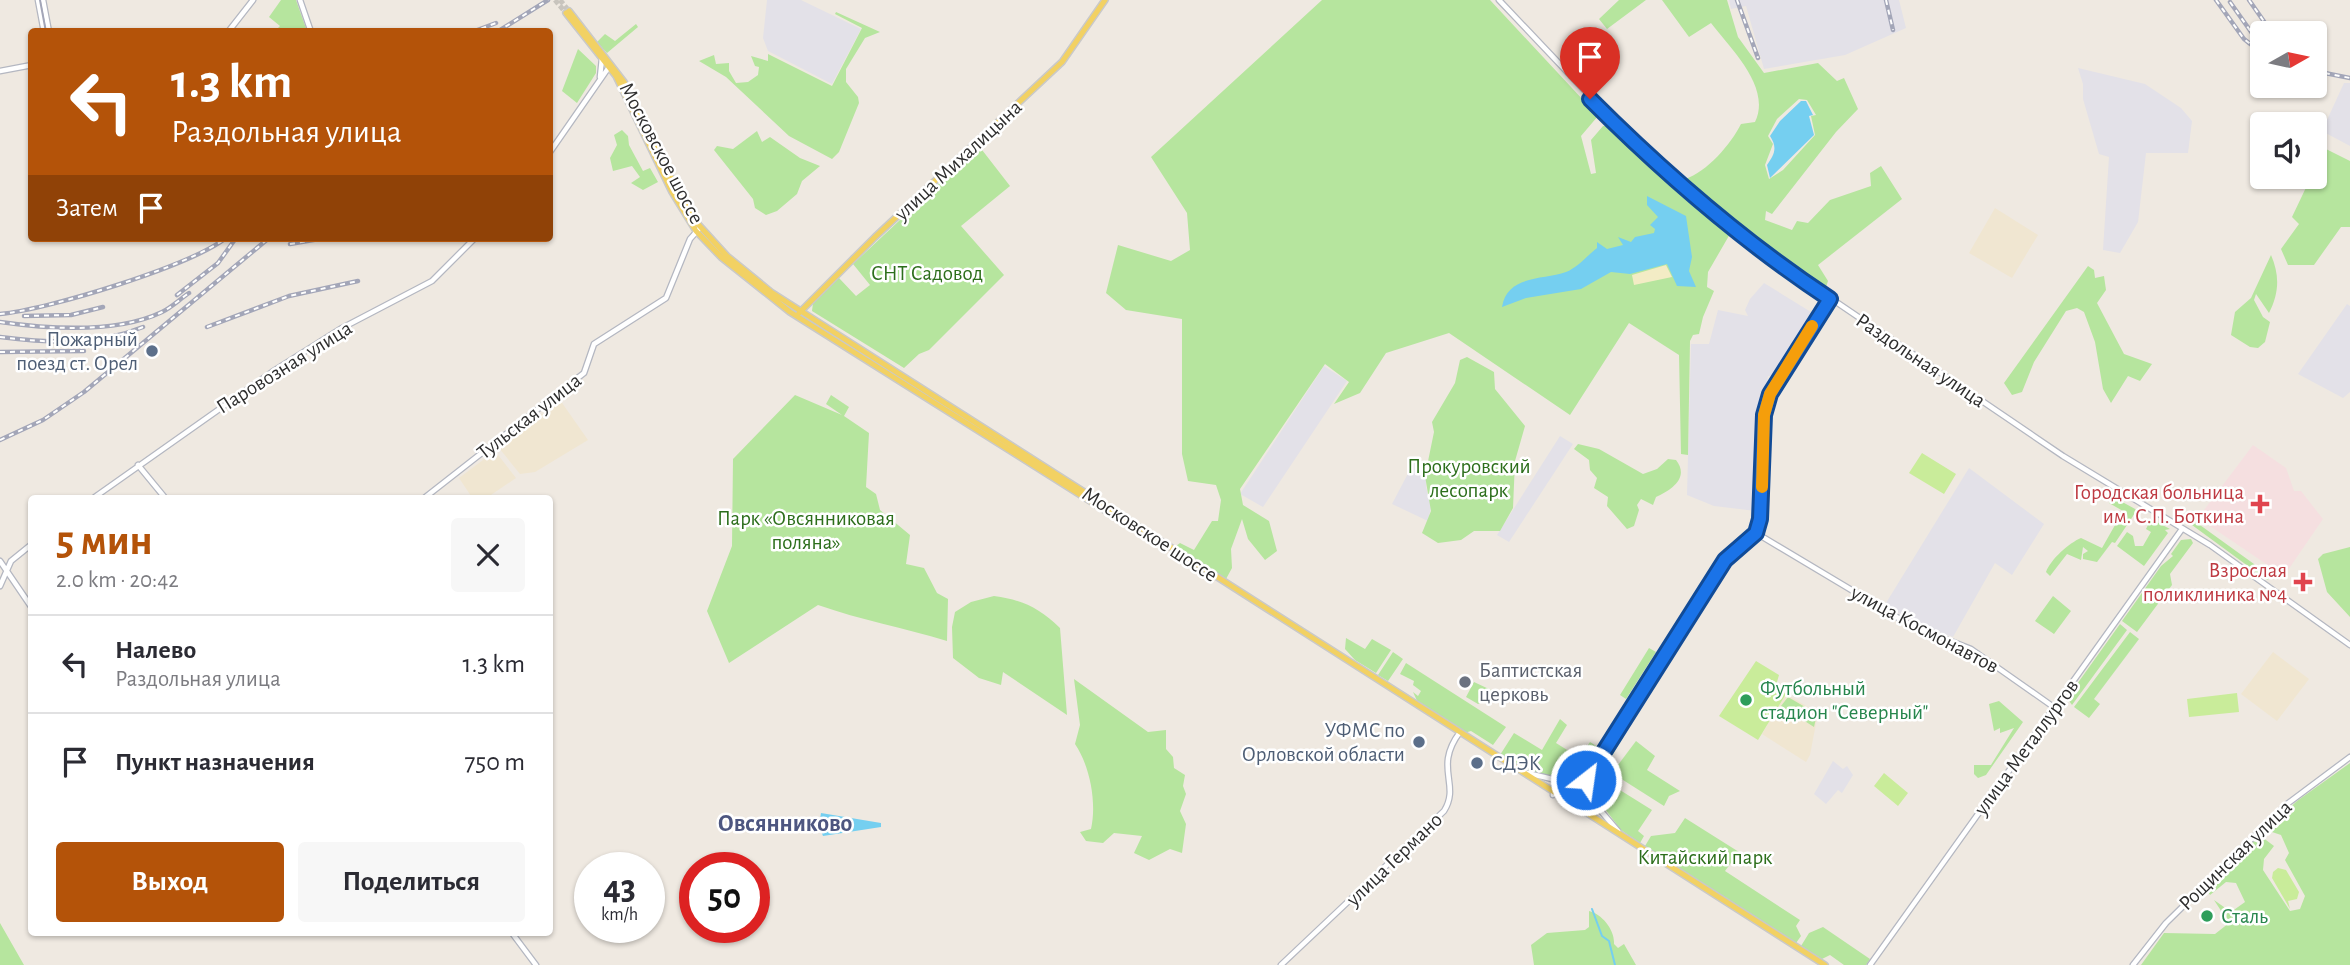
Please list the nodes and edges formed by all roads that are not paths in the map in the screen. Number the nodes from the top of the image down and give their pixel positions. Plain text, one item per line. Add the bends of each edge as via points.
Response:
1 (40, 0) edge
2 (253, 0) edge
3 (300, 0) edge
4 (1105, 0) edge
5 (1499, 0) edge
6 (45, 28) edge
7 (231, 28) edge
8 (310, 28) edge
9 (600, 55) junction
10 (611, 65) junction
11 (28, 66) edge
12 (0, 71) edge
13 (616, 76) junction
14 (598, 81) junction
15 (553, 148) edge
16 (698, 230) junction
17 (471, 242) edge
18 (1830, 299) junction
19 (798, 314) junction
20 (138, 465) junction
21 (97, 495) edge
22 (163, 495) edge
23 (428, 495) edge
24 (2182, 529) junction
25 (1756, 533) junction
26 (28, 547) edge
27 (0, 561) edge
28 (7, 571) junction
29 (17, 586) junction
30 (0, 587) edge
31 (28, 602) edge
32 (2350, 645) edge
33 (2055, 708) junction
34 (1459, 733) junction
35 (2350, 757) edge
36 (1523, 772) junction
37 (1588, 774) junction
38 (1562, 782) junction
39 (1569, 783) junction
40 (1553, 793) junction
41 (1590, 799) junction
42 (1582, 812) junction
43 (1623, 836) junction
44 (514, 936) edge
45 (536, 965) edge
46 (1281, 965) edge
47 (1822, 965) edge
48 (1870, 965) edge
49 (2133, 965) edge

1 - 6 main road
2 - 7 main road
3 - 8 main road
4 - 19 main road, улица Михалицына via 1062,62
5 - 18 main road, Раздольная улица via 1666,172 1761,251
9 - 10 main road, Московское шоссе
9 - 10 main road, Московское шоссе via 568,12
9 - 14 main road via 603,67
10 - 13 main road, Московское шоссе
10 - 14 main road
10 - 16 main road, Московское шоссе via 629,90
11 - 12 main road
13 - 14 main road via 608,74
13 - 16 main road, Московское шоссе via 672,192
14 - 15 main road
16 - 19 main road, Московское шоссе via 742,275
16 - 23 main road, Тульская улица via 663,300 594,344 584,373
17 - 20 main road, Паровозная улица via 432,281 320,341
18 - 24 main road, Раздольная улица via 2063,456
18 - 25 main road via 1770,394 1764,415
19 - 34 main road, Московское шоссе
20 - 21 main road, Паровозная улица
20 - 22 main road
24 - 32 main road, Раздольная улица
24 - 33 main road, улица Металлургов
25 - 33 main road, улица Космонавтов via 1910,625 1971,649
25 - 37 main road via 1725,560
26 - 28 main road via 11,561
27 - 28 main road
28 - 29 main road
28 - 30 main road
29 - 30 main road
29 - 31 main road
33 - 48 main road, улица Металлургов
34 - 36 main road, Московское шоссе
34 - 40 main road, Московское шоссе
34 - 46 main road, улица Германо via 1447,754 1450,794 1444,811
35 - 49 main road, Рощинская улица via 2293,799 2166,923
36 - 38 main road
36 - 40 main road, Московское шоссе
37 - 39 main road
37 - 41 main road
38 - 39 main road
38 - 40 main road
39 - 41 main road
40 - 42 main road, Московское шоссе
41 - 42 main road via 1590,808
41 - 43 main road
42 - 43 main road, Московское шоссе
42 - 47 main road, Московское шоссе
43 - 47 main road, Московское шоссе
44 - 45 main road

